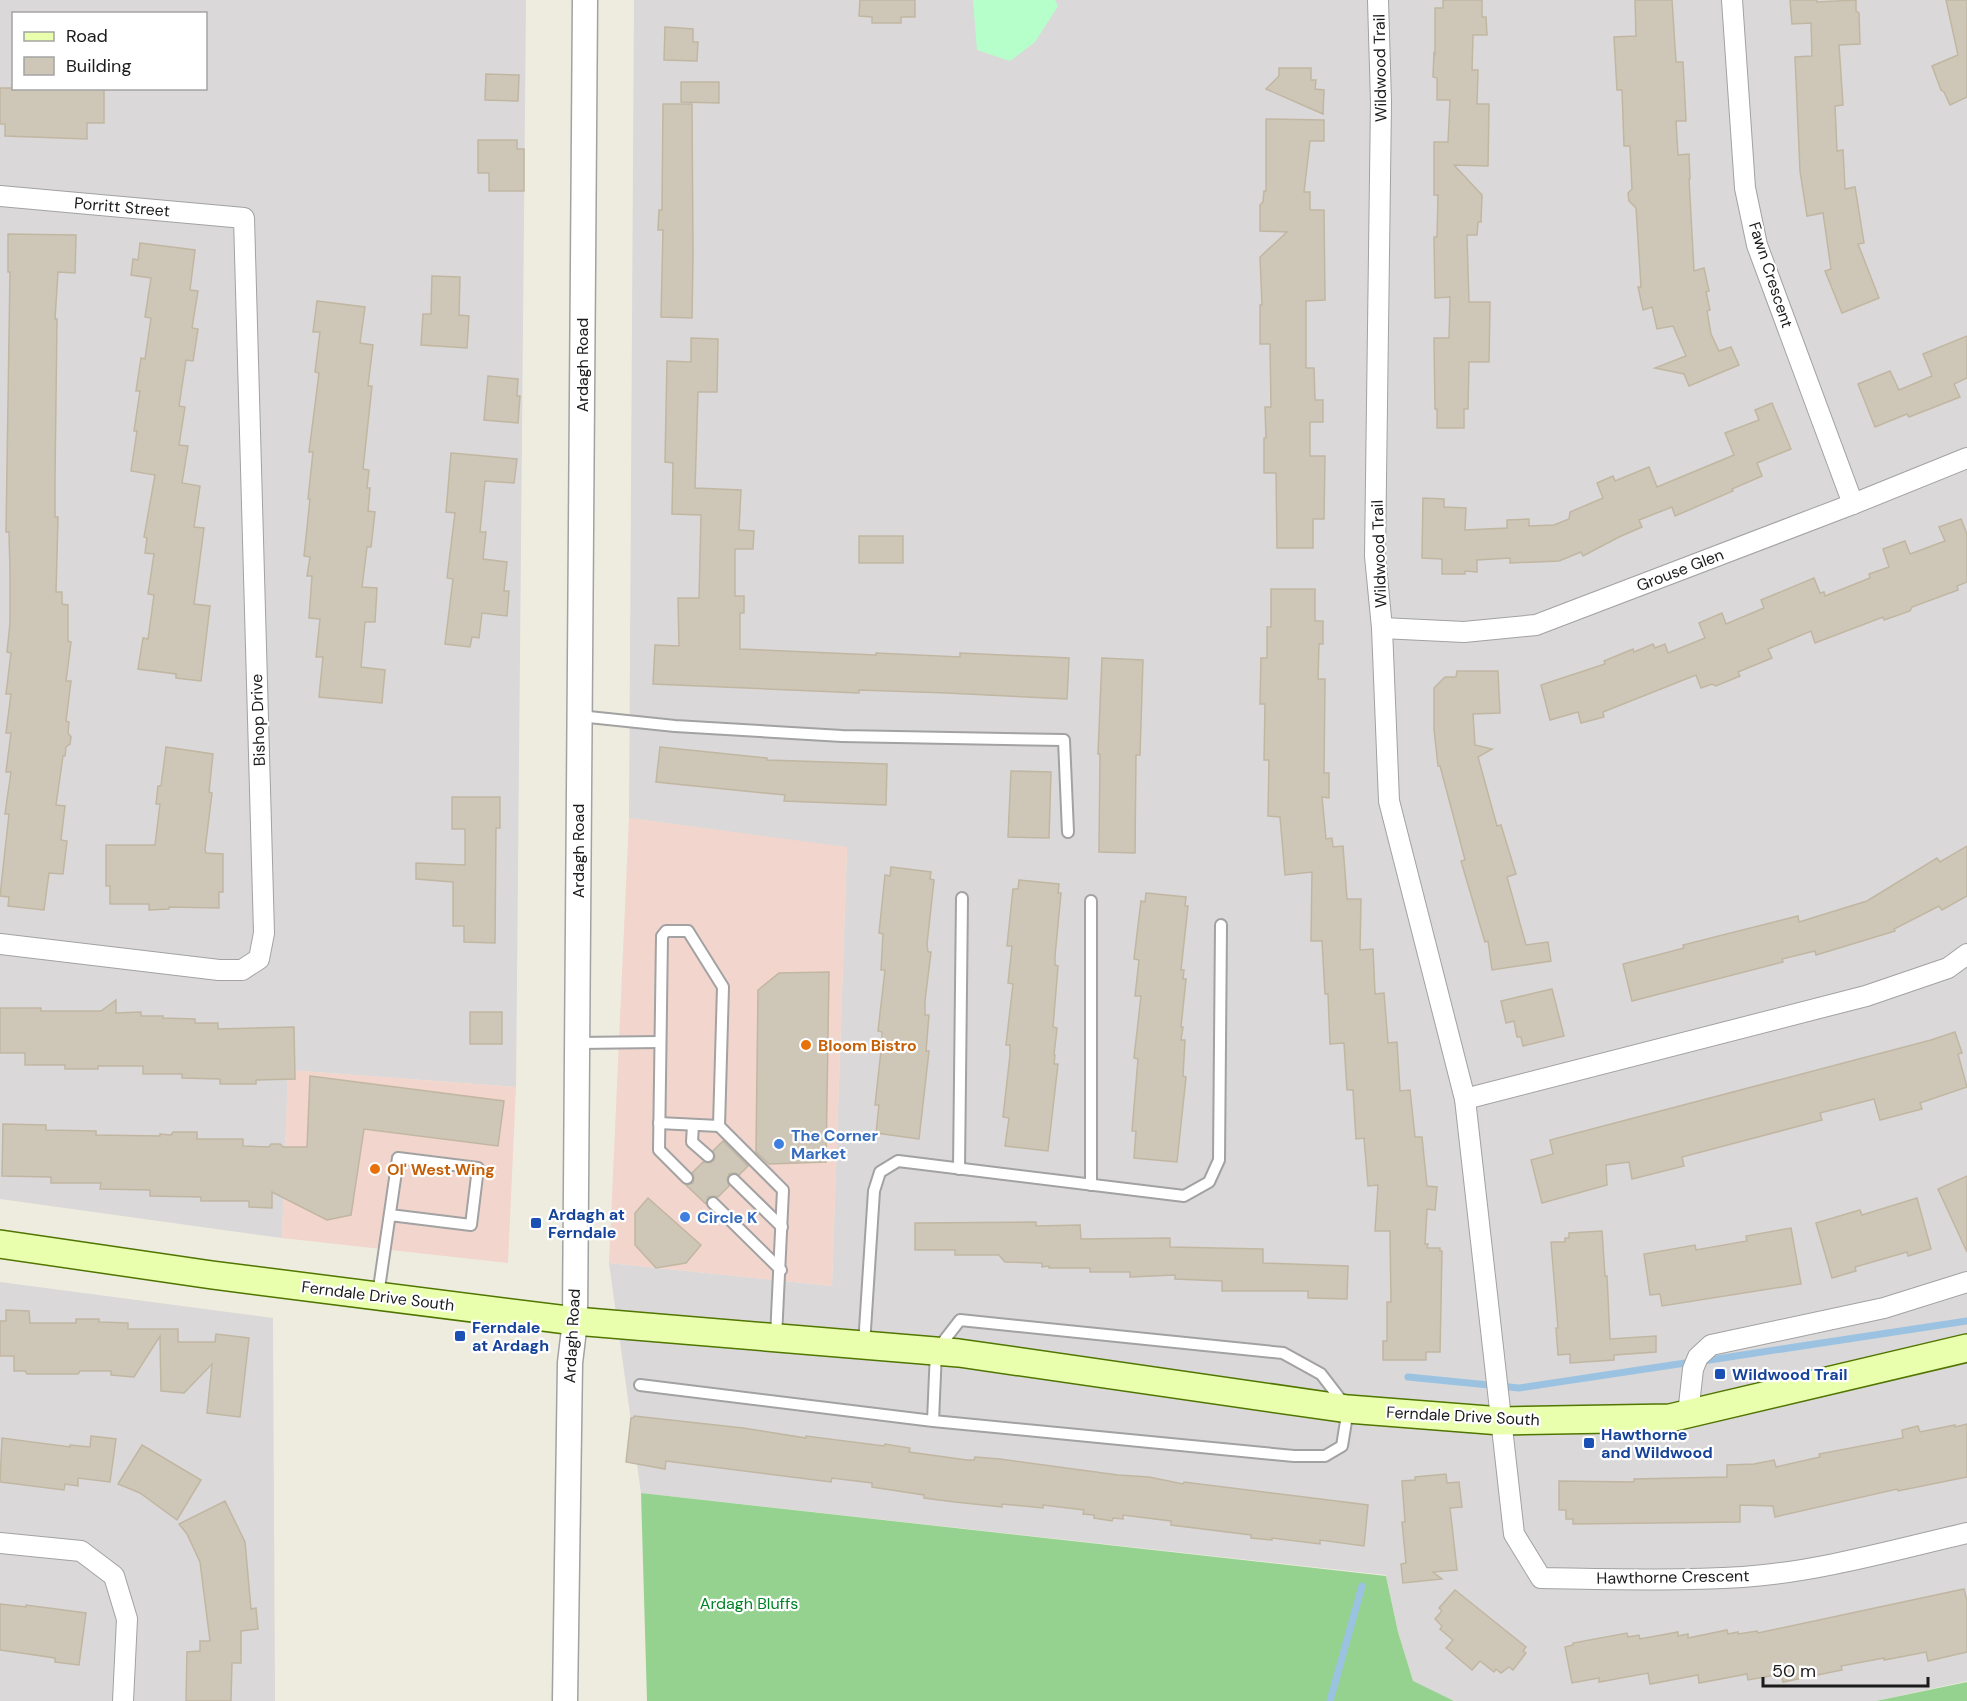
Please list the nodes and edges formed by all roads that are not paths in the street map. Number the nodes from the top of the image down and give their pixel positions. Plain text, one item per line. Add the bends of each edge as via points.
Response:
1 (585, 0) edge
2 (1378, 0) edge
3 (1732, 0) edge
4 (0, 196) edge
5 (244, 218) joint
6 (1967, 458) edge
7 (1853, 504) junction
8 (1382, 628) junction
9 (579, 716) junction
10 (1068, 832) dead end
11 (962, 898) dead end
12 (1091, 902) dead end
13 (1221, 926) dead end
14 (0, 944) edge
15 (1967, 954) edge
16 (660, 1042) junction
17 (577, 1043) junction
18 (1465, 1099) junction
19 (659, 1123) junction
20 (693, 1125) junction
21 (719, 1126) junction
22 (708, 1156) dead end
23 (960, 1169) junction
24 (687, 1178) dead end
25 (734, 1180) dead end
26 (1090, 1185) junction
27 (713, 1203) dead end
28 (390, 1215) junction
29 (782, 1227) junction
30 (0, 1244) edge
31 (781, 1270) junction
32 (1967, 1282) edge
33 (378, 1296) junction
34 (575, 1321) junction
35 (776, 1338) junction
36 (864, 1345) junction
37 (1967, 1348) edge
38 (936, 1351) junction
39 (640, 1385) dead end
40 (1348, 1409) junction
41 (1688, 1414) junction
42 (1501, 1420) junction
43 (933, 1421) junction
44 (1967, 1533) edge
45 (0, 1543) edge
46 (123, 1701) edge
47 (565, 1701) edge

1 - 9 street, Ardagh Road
2 - 8 street, Wildwood Trail via 1381,102 1376,556
3 - 7 street, Fawn Crescent via 1745,188 1757,245
4 - 5 street, Porritt Street
5 - 14 street, Bishop Drive via 264,933 259,959 242,970 219,970
6 - 7 street, Grouse Glen
7 - 8 street, Grouse Glen via 1536,625 1464,632
8 - 18 street, Wildwood Trail via 1389,801
9 - 10 lane via 842,736 1064,740
9 - 17 street, Ardagh Road
11 - 23 lane
12 - 26 lane
13 - 26 lane via 1219,1160 1209,1182 1184,1196
15 - 18 street via 1948,968 1866,996
16 - 17 lane
16 - 19 lane
16 - 21 lane via 662,936 666,931 688,931 723,987
17 - 34 street, Ardagh Road
18 - 42 street, Wildwood Trail
19 - 20 lane
19 - 24 lane via 659,1150
20 - 21 lane
20 - 22 lane via 692,1142
21 - 29 lane via 783,1190
23 - 26 lane
23 - 36 lane via 898,1161 880,1172 874,1191
25 - 29 lane
27 - 31 lane
28 - 28 lane via 398,1158 478,1168 471,1225
28 - 33 lane
29 - 31 lane
30 - 33 main road, Ferndale Drive South
31 - 35 lane
32 - 41 street via 1884,1308 1711,1345 1698,1357 1693,1369
33 - 34 main road, Ferndale Drive South
34 - 35 main road, Ferndale Drive South
34 - 47 street, Ardagh Road via 570,1364
35 - 36 main road, Ferndale Drive South
36 - 38 main road, Ferndale Drive South
37 - 41 main road, Ferndale Drive South
38 - 40 main road, Ferndale Drive South
38 - 40 lane via 960,1320 1283,1353 1321,1374
38 - 43 lane
39 - 43 lane
40 - 42 main road, Ferndale Drive South
40 - 43 lane via 1342,1446 1325,1456
41 - 42 main road, Ferndale Drive South via 1670,1418
42 - 44 street, Hawthorne Crescent via 1514,1534 1541,1578 1743,1577 1809,1568
45 - 46 street via 81,1551 114,1576 127,1619

